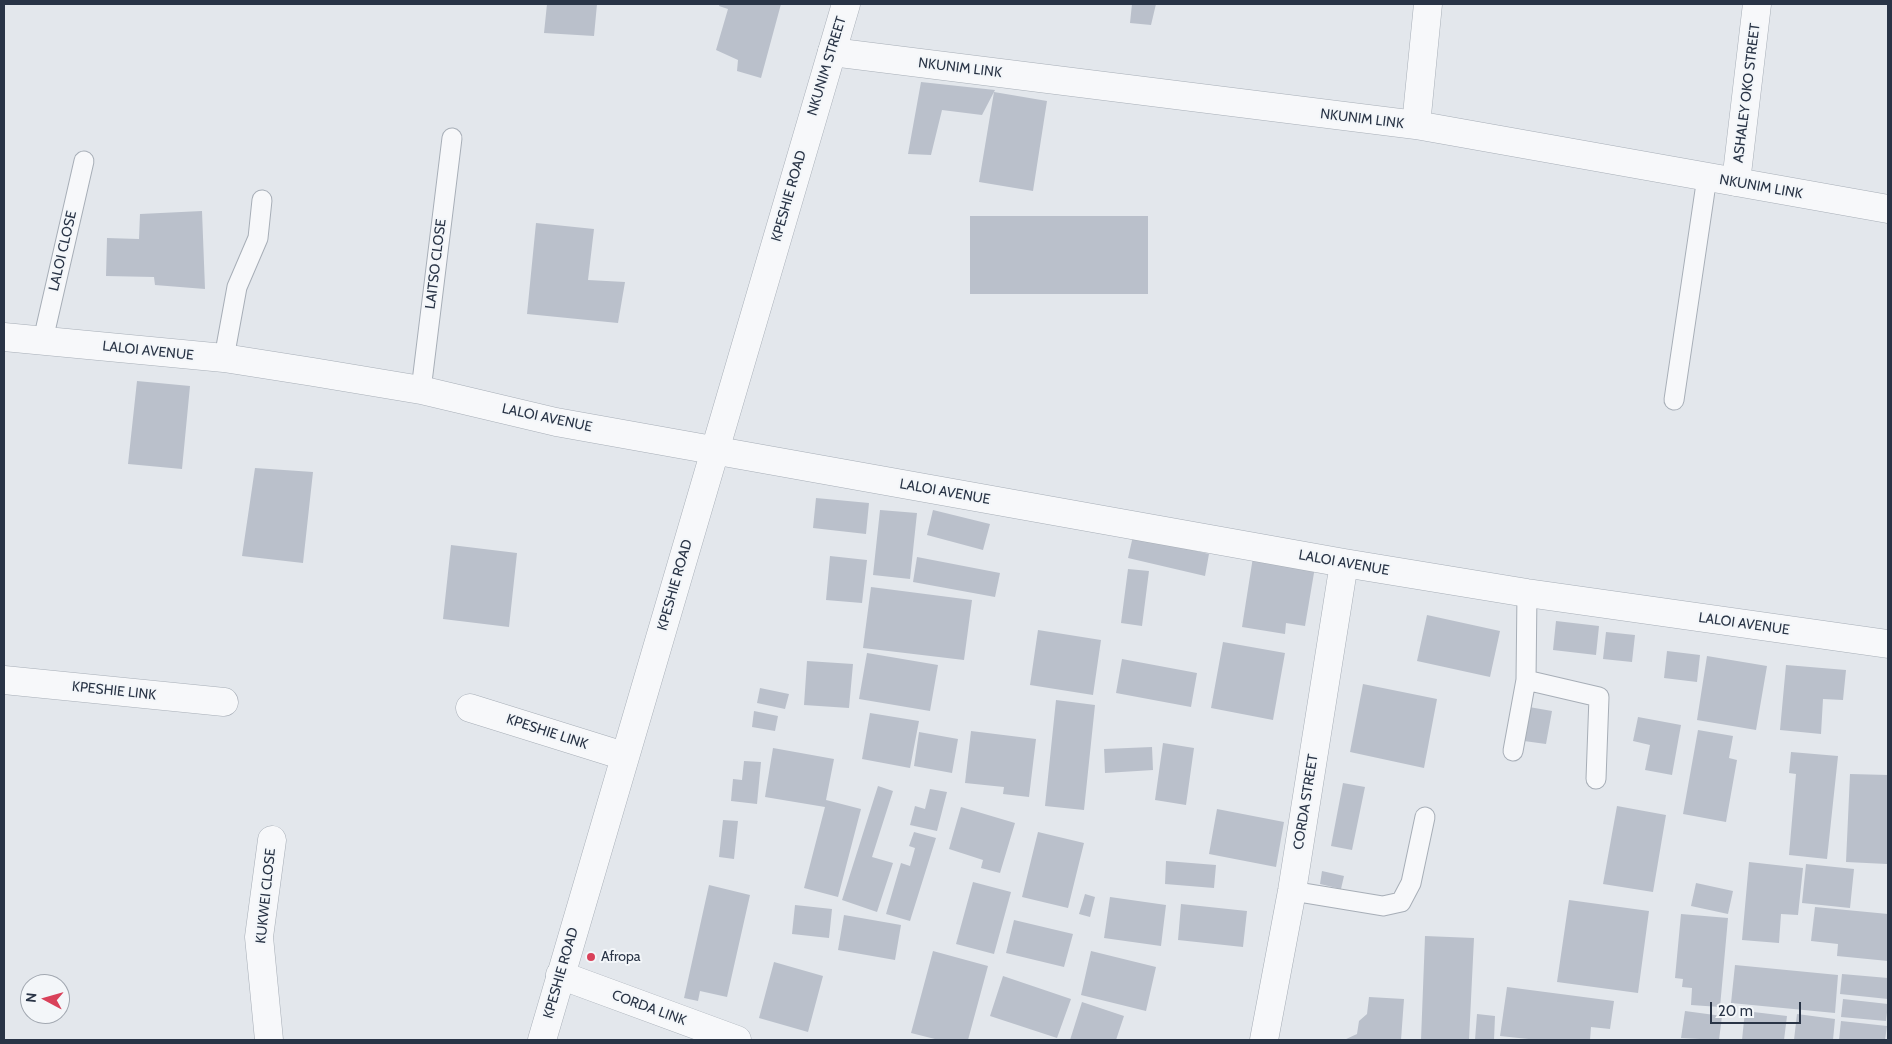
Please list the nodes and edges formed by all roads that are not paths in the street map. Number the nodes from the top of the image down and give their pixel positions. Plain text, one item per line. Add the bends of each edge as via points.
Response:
1 (846, 4) edge
2 (1428, 4) edge
3 (1757, 4) edge
4 (832, 52) junction
5 (1416, 126) junction
6 (808, 129) joint
7 (452, 138) dead end
8 (84, 161) dead end
9 (1708, 177) junction
10 (1736, 182) junction
11 (262, 200) dead end
12 (1888, 209) edge
13 (4, 337) edge
14 (43, 340) junction
15 (224, 358) junction
16 (421, 390) junction
17 (1674, 400) dead end
18 (715, 450) junction
19 (1344, 563) junction
20 (1527, 593) junction
21 (1888, 644) edge
22 (4, 680) edge
23 (1526, 680) junction
24 (224, 702) dead end
25 (470, 708) dead end
26 (1513, 751) dead end
27 (624, 756) junction
28 (1596, 779) dead end
29 (1425, 817) dead end
30 (272, 840) dead end
31 (1292, 891) junction
32 (560, 976) junction
33 (269, 1040) edge
34 (542, 1040) edge
35 (738, 1040) edge
36 (1264, 1040) edge

1 - 4 street, NKUNIM STREET
2 - 5 street
3 - 10 street, ASHALEY OKO STREET
4 - 5 street, NKUNIM LINK
4 - 6 street, NKUNIM STREET
5 - 9 street, NKUNIM LINK
6 - 18 street, KPESHIE ROAD
7 - 16 lane, LAITSO CLOSE
8 - 14 lane, LALOI CLOSE
9 - 10 street, NKUNIM LINK
9 - 17 lane
10 - 12 street, NKUNIM LINK
11 - 15 lane via 258,238 237,287
13 - 14 street, LALOI AVENUE
14 - 15 street, LALOI AVENUE
15 - 16 street, LALOI AVENUE
16 - 18 street, LALOI AVENUE via 556,422
18 - 19 street, LALOI AVENUE
18 - 27 street, KPESHIE ROAD
19 - 20 street, LALOI AVENUE
19 - 31 street, CORDA STREET
20 - 21 street, LALOI AVENUE
20 - 23 lane
22 - 24 street, KPESHIE LINK
23 - 26 lane
23 - 28 lane via 1599,697
25 - 27 street, KPESHIE LINK
27 - 32 street, KPESHIE ROAD
29 - 31 lane via 1411,883 1401,902 1383,906
30 - 33 street, KUKWEI CLOSE via 259,937
31 - 36 street, CORDA STREET
32 - 34 street, KPESHIE ROAD
32 - 35 street, CORDA LINK

